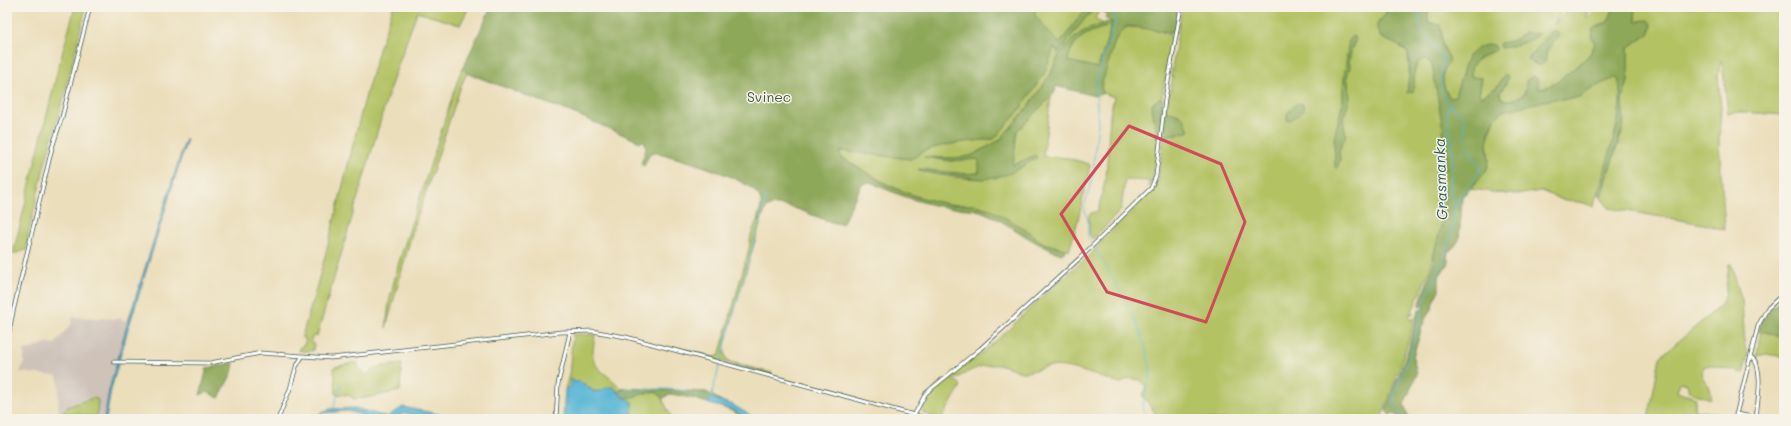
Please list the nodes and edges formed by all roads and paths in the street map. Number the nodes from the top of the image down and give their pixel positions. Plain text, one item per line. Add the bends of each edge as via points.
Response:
1 (90, 7) edge
2 (1181, 7) edge
3 (1784, 293) edge
4 (570, 332) junction
5 (7, 342) edge
6 (302, 357) junction
7 (1751, 357) junction
8 (113, 362) dead end
9 (1736, 414) junction
10 (914, 415) junction
11 (278, 419) edge
12 (556, 419) edge
13 (912, 419) edge
14 (929, 419) edge
15 (1735, 419) edge
16 (1753, 419) edge
17 (1756, 419) edge

1 - 5 street via 52,148
2 - 10 street via 1165,99 1156,176 1151,188 980,349 926,393
3 - 7 street via 1762,318
4 - 6 street via 331,358
4 - 10 street via 626,337
4 - 12 street via 558,384
6 - 8 street via 261,353 210,363
6 - 11 street
7 - 9 street
7 - 17 street via 1757,363 1759,372
9 - 15 street
9 - 16 street
10 - 13 street
10 - 14 street

